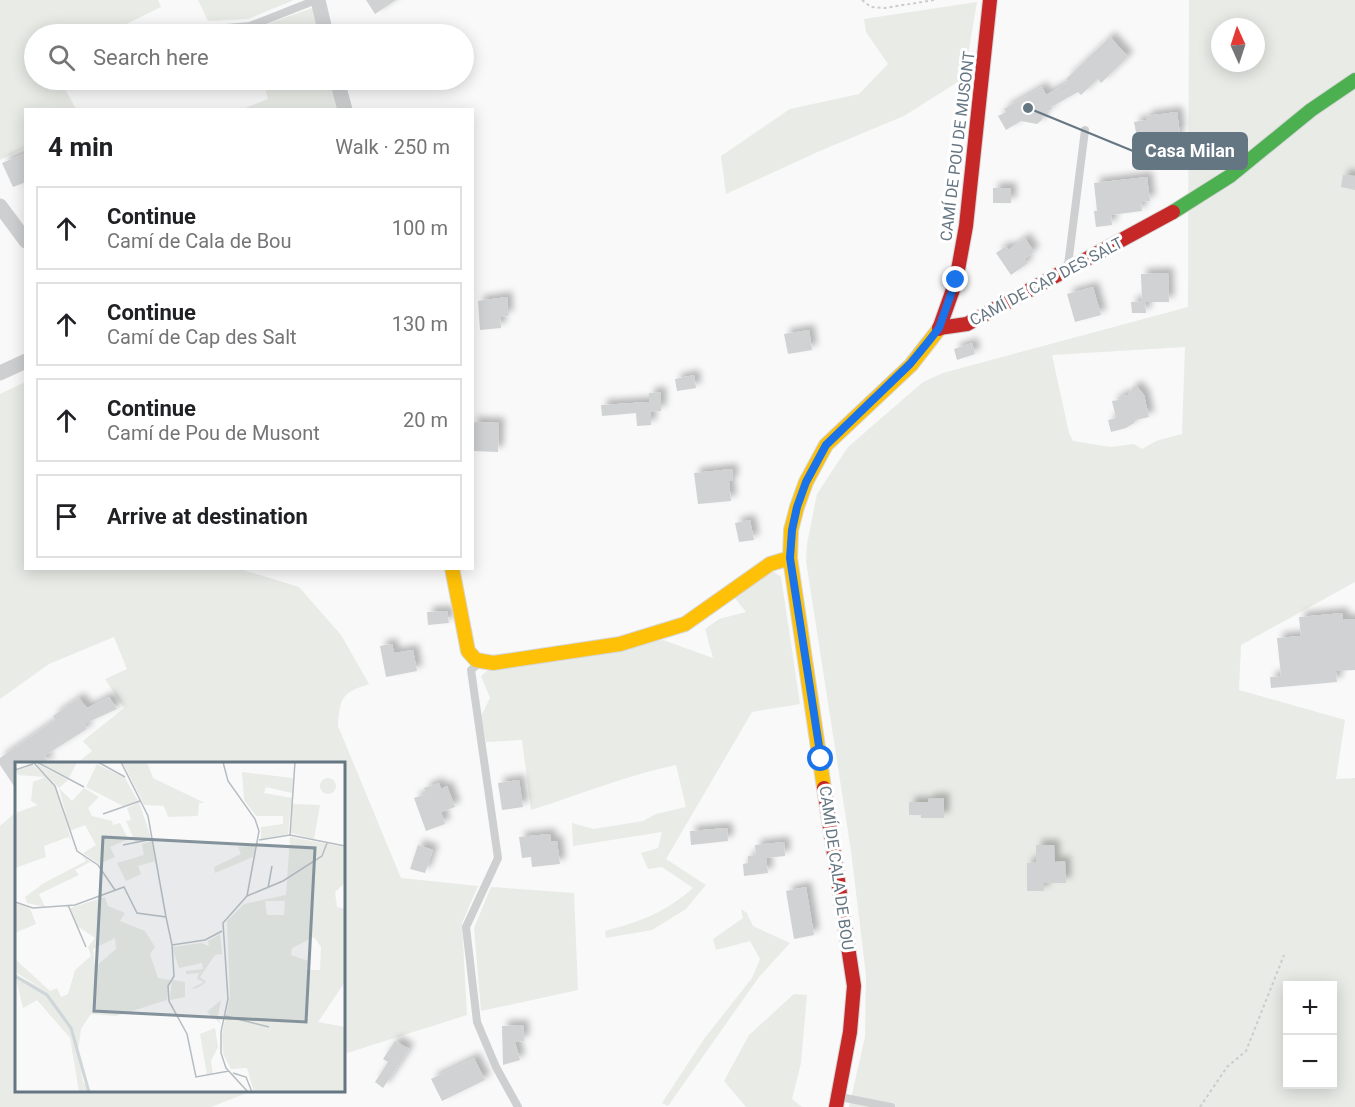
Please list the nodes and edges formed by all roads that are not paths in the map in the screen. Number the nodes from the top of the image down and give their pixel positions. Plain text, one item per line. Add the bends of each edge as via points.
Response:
1 (317, 0) edge
2 (990, 0) edge
3 (255, 24) edge
4 (323, 24) edge
5 (1355, 80) edge
6 (340, 90) edge
7 (344, 108) edge
8 (1085, 130) dead end
9 (0, 206) edge
10 (24, 238) edge
11 (1068, 270) junction
12 (939, 328) junction
13 (24, 363) edge
14 (0, 373) edge
15 (790, 558) junction
16 (453, 570) edge
17 (479, 663) junction
18 (837, 1102) edge
19 (518, 1107) edge
20 (891, 1107) edge

1 - 3 lane
1 - 4 street
2 - 12 street, CAMÍ DE POU DE MUSONT via 966,226 956,280
5 - 11 street, CAMÍ DE CAP DES SALT via 1311,110 1230,176
6 - 7 street
8 - 11 lane
9 - 10 street
11 - 12 street, CAMÍ DE CAP DES SALT via 967,324
12 - 15 street via 910,364 826,445 797,507
13 - 14 street
15 - 17 street via 757,572 685,624 620,644
15 - 18 street, CAMÍ DE CALA DE BOU via 854,986 849,1049
16 - 17 street via 466,646
17 - 19 lane via 471,670 498,858 466,927 477,1022
18 - 20 lane

